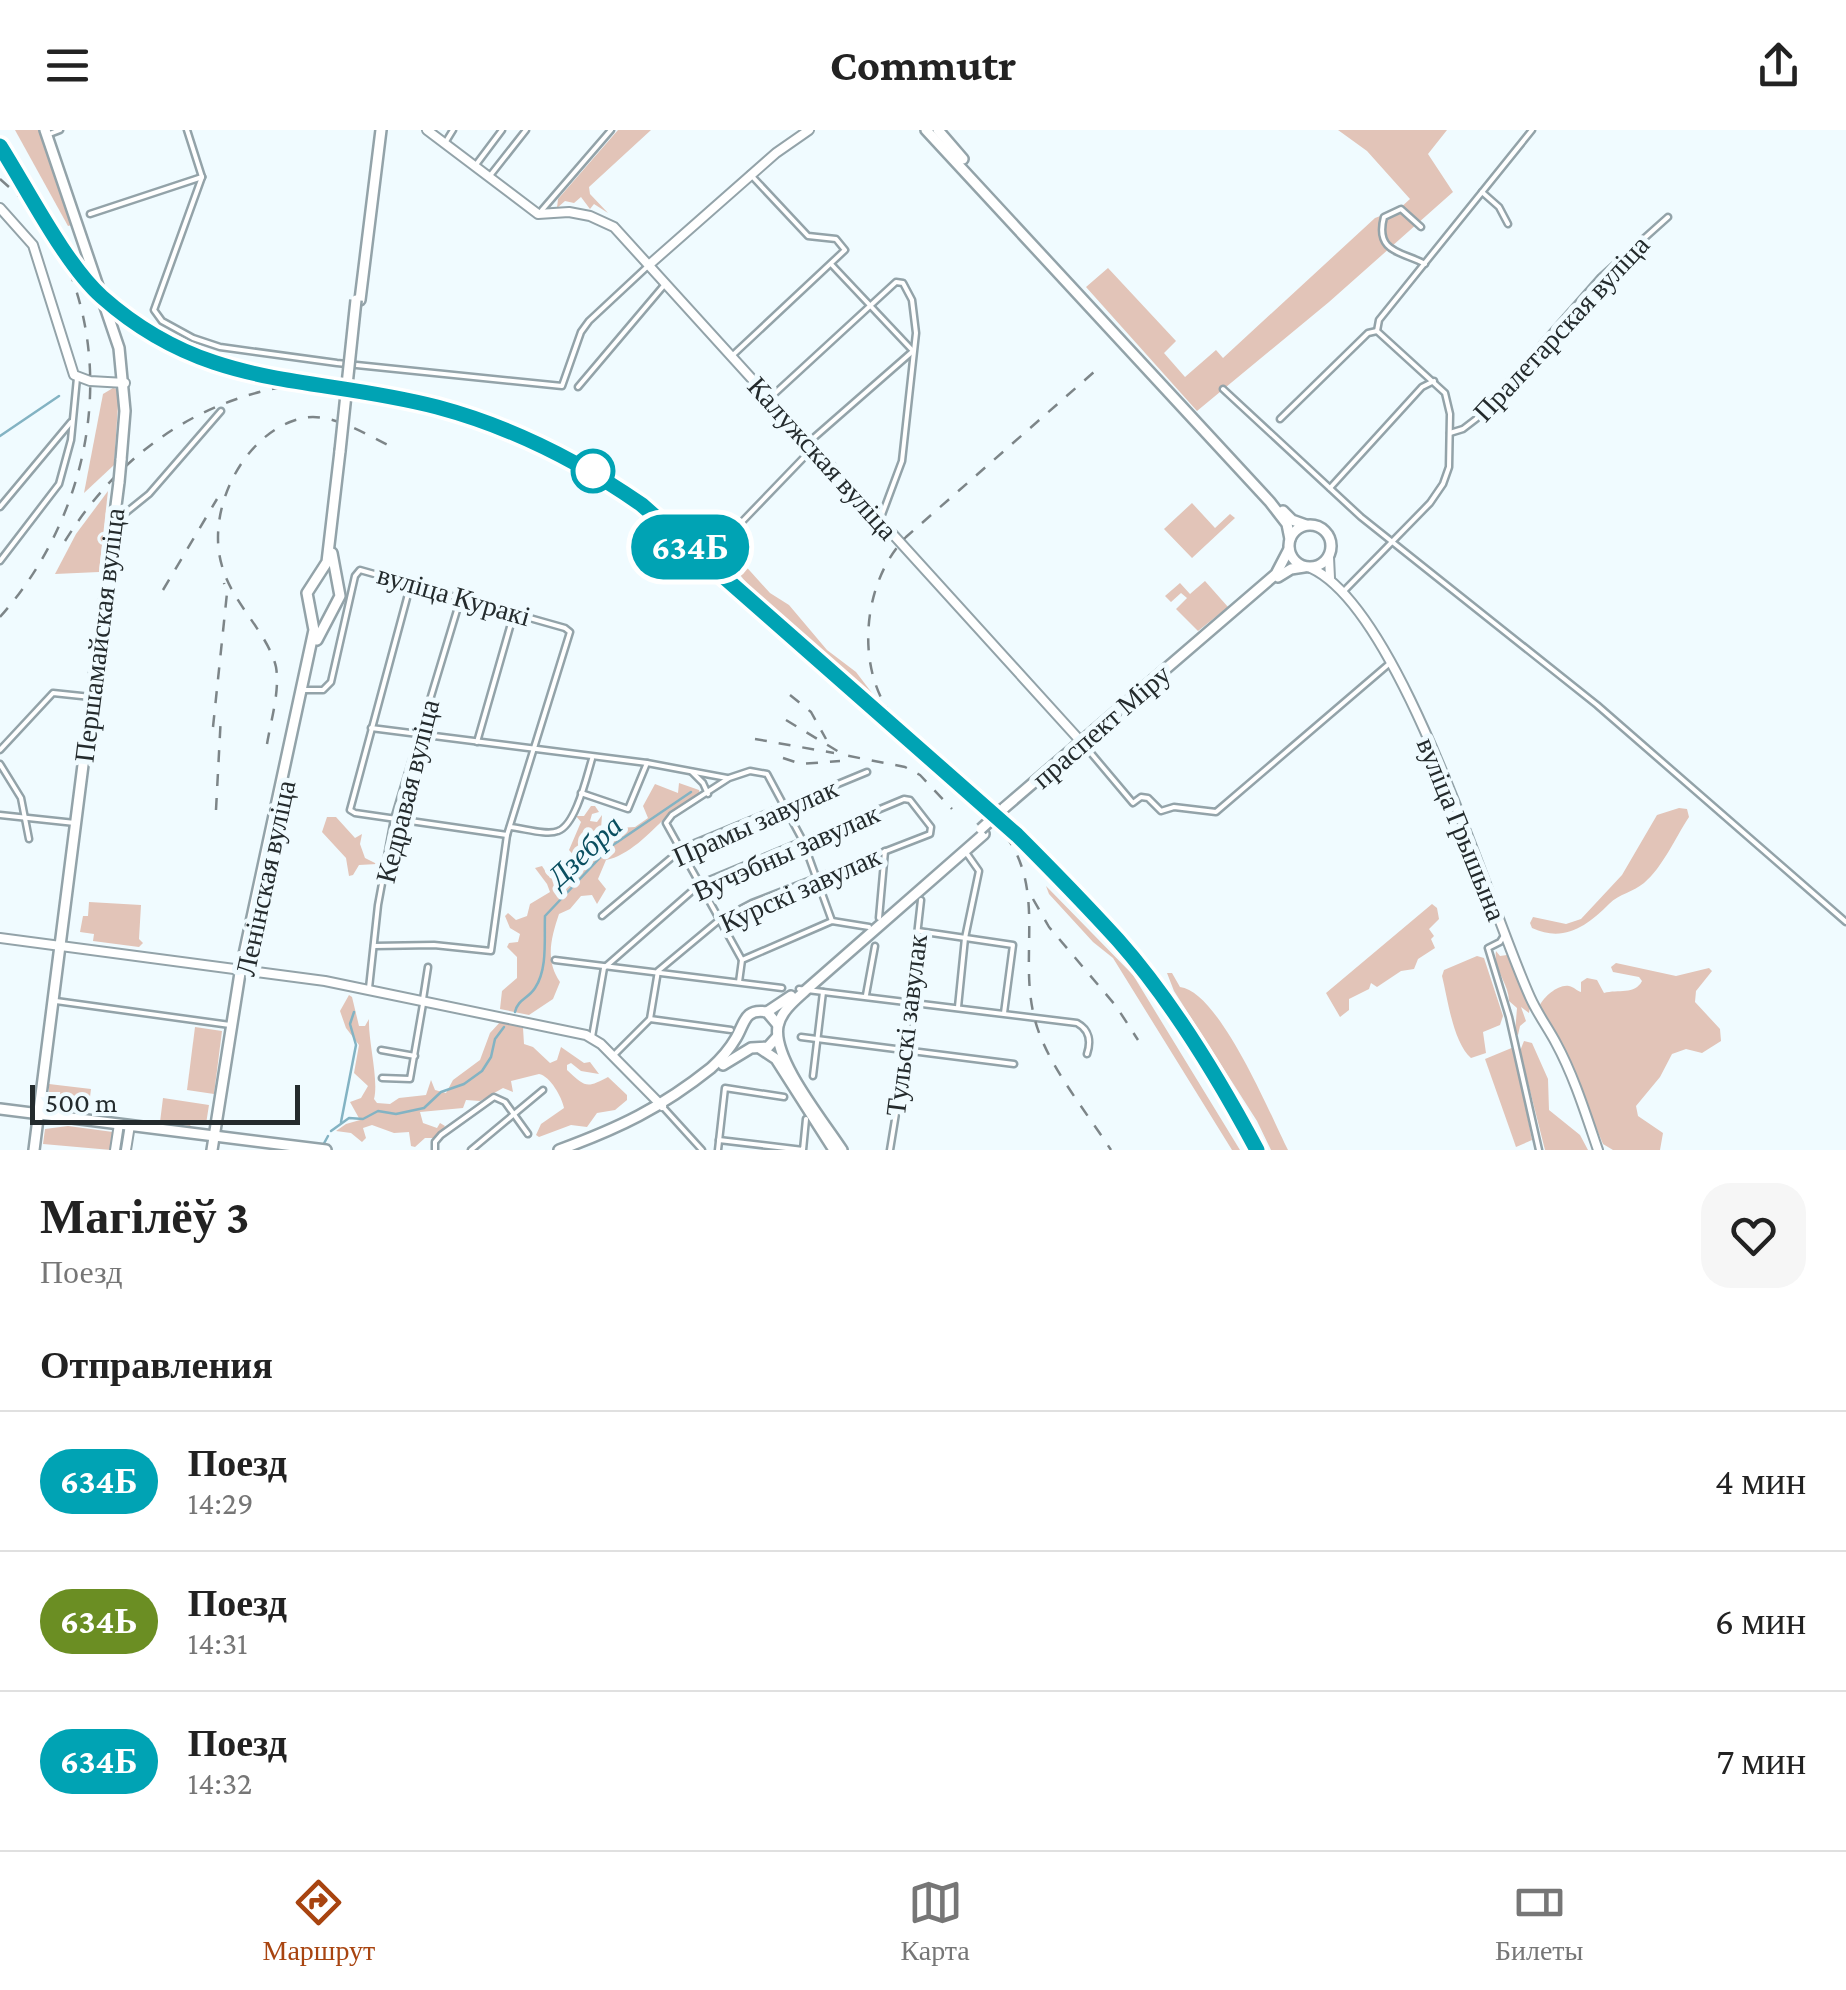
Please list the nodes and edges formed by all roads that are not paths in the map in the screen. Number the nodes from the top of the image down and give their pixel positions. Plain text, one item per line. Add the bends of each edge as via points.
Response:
1 (60, 130) edge
2 (187, 130) edge
3 (378, 130) edge
4 (426, 130) edge
5 (453, 130) edge
6 (502, 130) edge
7 (526, 130) edge
8 (611, 130) edge
9 (808, 130) edge
10 (926, 130) edge
11 (938, 130) edge
12 (1532, 130) edge
13 (46, 132) edge
14 (445, 143) junction
15 (475, 166) junction
16 (750, 174) junction
17 (202, 177) junction
18 (489, 177) junction
19 (1482, 192) junction
20 (0, 208) edge
21 (90, 214) dead end
22 (538, 214) junction
23 (1668, 217) dead end
24 (1508, 224) dead end
25 (1421, 227) dead end
26 (650, 264) junction
27 (831, 264) junction
28 (1425, 264) junction
29 (666, 283) junction
30 (869, 306) junction
31 (1377, 330) junction
32 (913, 351) junction
33 (731, 356) junction
34 (77, 377) junction
35 (1431, 377) junction
36 (124, 384) junction
37 (578, 387) dead end
38 (1223, 389) dead end
39 (771, 397) junction
40 (221, 411) dead end
41 (1280, 419) dead end
42 (71, 422) junction
43 (1450, 434) junction
44 (811, 444) junction
45 (342, 451) junction
46 (1330, 488) junction
47 (0, 508) edge
48 (113, 518) junction
49 (880, 520) junction
50 (1306, 525) junction
51 (1393, 542) junction
52 (734, 544) dead end
53 (1290, 544) junction
54 (1329, 558) junction
55 (0, 561) edge
56 (1308, 567) junction
57 (1330, 578) junction
58 (316, 581) junction
59 (412, 583) junction
60 (336, 586) junction
61 (1342, 594) junction
62 (461, 597) junction
63 (312, 608) junction
64 (332, 610) junction
65 (514, 613) junction
66 (1391, 661) junction
67 (303, 690) junction
68 (91, 697) junction
69 (371, 728) junction
70 (419, 735) junction
71 (476, 742) junction
72 (1084, 745) junction
73 (0, 750) edge
74 (534, 750) junction
75 (592, 758) junction
76 (647, 763) junction
77 (0, 764) edge
78 (692, 772) junction
79 (866, 772) dead end
80 (729, 778) junction
81 (581, 793) junction
82 (708, 794) junction
83 (785, 805) junction
84 (0, 815) edge
85 (25, 816) junction
86 (394, 819) junction
87 (75, 823) junction
88 (510, 826) junction
89 (931, 827) joint
90 (982, 831) junction
91 (507, 835) junction
92 (29, 838) dead end
93 (803, 841) junction
94 (683, 848) junction
95 (965, 850) junction
96 (885, 852) junction
97 (818, 879) junction
98 (700, 884) junction
99 (922, 900) dead end
100 (602, 916) dead end
101 (879, 918) junction
102 (718, 921) junction
103 (832, 921) junction
104 (1846, 922) edge
105 (869, 927) junction
106 (917, 931) junction
107 (1505, 934) junction
108 (0, 938) edge
109 (965, 938) junction
110 (59, 946) junction
111 (374, 946) junction
112 (874, 946) dead end
113 (555, 960) dead end
114 (742, 960) junction
115 (608, 965) junction
116 (428, 966) dead end
117 (243, 969) junction
118 (658, 971) junction
119 (739, 982) junction
120 (369, 988) junction
121 (782, 988) dead end
122 (803, 990) junction
123 (823, 992) junction
124 (866, 997) junction
125 (423, 999) junction
126 (52, 1000) junction
127 (910, 1002) junction
128 (958, 1008) junction
129 (766, 1012) junction
130 (1004, 1013) junction
131 (650, 1020) junction
132 (233, 1026) junction
133 (778, 1030) junction
134 (735, 1031) junction
135 (592, 1037) junction
136 (802, 1037) dead end
137 (817, 1039) junction
138 (756, 1049) junction
139 (381, 1050) dead end
140 (904, 1051) junction
141 (1087, 1054) dead end
142 (415, 1056) junction
143 (612, 1056) junction
144 (1014, 1064) dead end
145 (812, 1076) dead end
146 (382, 1078) dead end
147 (543, 1090) dead end
148 (784, 1097) dead end
149 (663, 1108) junction
150 (0, 1111) edge
151 (514, 1113) junction
152 (38, 1116) junction
153 (806, 1119) dead end
154 (124, 1127) junction
155 (528, 1134) dead end
156 (719, 1140) junction
157 (215, 1142) edge
158 (285, 1148) edge
159 (34, 1150) edge
160 (116, 1150) edge
161 (126, 1150) edge
162 (326, 1150) edge
163 (435, 1150) edge
164 (471, 1150) edge
165 (559, 1150) edge
166 (572, 1150) edge
167 (702, 1150) edge
168 (718, 1150) edge
169 (802, 1150) edge
170 (834, 1150) edge
171 (842, 1150) edge
172 (890, 1150) edge
173 (1539, 1150) edge
174 (1598, 1150) edge

1 - 13 street
2 - 17 street
3 - 45 main road, bridge
4 - 14 street
5 - 14 street
6 - 15 street
7 - 18 street
8 - 22 street
9 - 16 street
10 - 53 main road via 1270,502 1287,524
11 - 50 main road via 1286,515
12 - 19 street
13 - 36 main road, Першамайская вуліца via 115,334
14 - 15 street
15 - 18 street
16 - 26 street
16 - 27 street via 808,236 844,246
17 - 21 street
17 - 26 street via 156,314 220,347 562,386 581,332
18 - 22 street
19 - 24 street
19 - 28 street
20 - 34 street via 32,245
22 - 26 street, Калужская вуліца via 569,212 606,222
23 - 43 street, Пралетарская вуліца via 1601,278 1473,422
25 - 28 street via 1401,209 1384,217 1382,226 1396,254
26 - 29 street, Калужская вуліца
27 - 30 street
27 - 33 street
28 - 31 street
29 - 33 street, Калужская вуліца
29 - 37 street
30 - 32 street
30 - 32 street via 901,281 912,300
30 - 39 street
31 - 35 street
31 - 41 street
32 - 44 street
32 - 49 street via 902,461
33 - 39 street, Калужская вуліца
34 - 36 street
34 - 42 street
35 - 43 street, Пралетарская вуліца via 1448,399
35 - 46 street
36 - 48 main road, Першамайская вуліца, bridge
38 - 46 street
39 - 44 street, Калужская вуліца
40 - 48 street via 149,494
42 - 47 street
42 - 55 street via 60,484
43 - 51 street, Пралетарская вуліца via 1444,484
44 - 49 street, Калужская вуліца
44 - 52 street via 736,528
45 - 58 main road via 327,562
45 - 60 main road via 331,562
46 - 51 street
48 - 68 main road, Першамайская вуліца
49 - 72 street, Калужская вуліца
50 - 53 main road
50 - 54 main road via 1328,534
51 - 61 street, Пралетарская вуліца
51 - 104 street via 1613,718
53 - 56 main road via 1295,562
53 - 72 main road, праспект Міру via 1276,574
54 - 56 main road
54 - 57 street
56 - 57 street
56 - 72 main road, праспект Міру via 1282,574
57 - 61 street, вуліца Грышына
58 - 60 main road
58 - 63 main road via 307,593
59 - 62 street, вуліца Куракі
59 - 67 street, вуліца Куракі via 357,572 332,682 322,690
59 - 69 street
60 - 64 main road via 340,596
61 - 66 street, вуліца Грышына
62 - 65 street, вуліца Куракі
62 - 70 street, Кедравая вуліца
63 - 64 main road
63 - 67 main road, Ленінская вуліца
64 - 67 main road, Ленінская вуліца via 319,631
65 - 71 street
65 - 74 street, вуліца Куракі via 570,632
66 - 72 street via 1216,812 1161,811 1141,797 1134,803
66 - 107 street, вуліца Грышына
67 - 117 main road, Ленінская вуліца
68 - 73 street via 53,693
68 - 87 main road, Першамайская вуліца
69 - 70 street
69 - 86 street via 350,810
70 - 71 street
70 - 86 street, Кедравая вуліца
71 - 74 street
72 - 90 main road, праспект Міру, bridge
74 - 75 street
74 - 88 street
75 - 76 street
75 - 81 street
76 - 78 street
76 - 81 street via 628,809
77 - 85 street
78 - 80 street
78 - 82 street
79 - 83 street, Прамы завулак
80 - 82 street
80 - 83 street via 750,771 770,777
81 - 88 street via 559,831
82 - 94 street via 668,819
83 - 93 street
83 - 94 street, Прамы завулак
84 - 85 street
85 - 87 street
85 - 92 street
86 - 91 street
86 - 111 street, Кедравая вуліца
87 - 110 main road, Першамайская вуліца
88 - 91 street
89 - 93 street, Вучэбны завулак via 904,799
89 - 96 street, Курскі завулак via 930,834
90 - 95 main road, праспект Міру
90 - 101 main road, праспект Міру
91 - 111 street via 491,951
93 - 97 street
93 - 98 street, Вучэбны завулак
94 - 98 street
94 - 100 street, Прамы завулак
95 - 109 street via 979,871
95 - 122 main road, праспект Міру
96 - 97 street, Курскі завулак
96 - 101 street
97 - 102 street, Курскі завулак
97 - 103 street
98 - 102 street
98 - 115 street, Вучэбны завулак
99 - 106 street, Тульскі завулак
101 - 105 main road, праспект Міру
102 - 114 street
102 - 118 street, Курскі завулак
103 - 105 street
103 - 114 street
105 - 122 main road, праспект Міру
106 - 109 street
106 - 127 street, Тульскі завулак
107 - 173 street, вуліца Грышына via 1488,948
107 - 174 street
108 - 110 street
109 - 128 street
109 - 130 street via 1013,945
110 - 117 street
110 - 126 main road, Першамайская вуліца
111 - 120 street, Кедравая вуліца
112 - 124 street
113 - 115 street
114 - 119 street
115 - 118 street
115 - 135 street
116 - 125 street
117 - 120 street
117 - 132 main road, Ленінская вуліца
118 - 119 street
118 - 131 street
119 - 121 street
120 - 125 street
122 - 123 street
122 - 129 main road, праспект Міру
122 - 133 main road, праспект Міру
123 - 124 street
123 - 137 street
124 - 127 street
125 - 135 street
125 - 142 street
126 - 132 street
126 - 152 main road, Першамайская вуліца
127 - 128 street
127 - 140 street, Тульскі завулак
128 - 130 street
129 - 133 main road
129 - 134 main road, праспект Міру via 747,1014
130 - 141 street via 1084,1027
131 - 134 street
131 - 143 street
132 - 157 main road, Ленінская вуліца
133 - 138 main road, праспект Міру via 770,1046
133 - 171 main road via 781,1056
134 - 138 main road
134 - 149 main road, праспект Міру via 724,1056
135 - 143 street
136 - 137 street
137 - 140 street
137 - 145 street
138 - 149 main road, праспект Міру via 730,1059
138 - 170 main road via 776,1059
139 - 142 street
140 - 144 street
140 - 172 street, Тульскі завулак
142 - 146 street via 408,1080
143 - 149 street
147 - 151 street
148 - 156 street via 724,1088
149 - 165 main road, праспект Міру
149 - 166 main road, праспект Міру
149 - 167 street
150 - 152 main road
151 - 155 street
151 - 163 street via 490,1098 441,1136
151 - 164 street
152 - 154 main road
152 - 159 main road, Першамайская вуліца
153 - 169 street
154 - 157 main road
154 - 160 street
154 - 161 street
156 - 168 street
156 - 169 street
157 - 158 main road
158 - 162 main road

